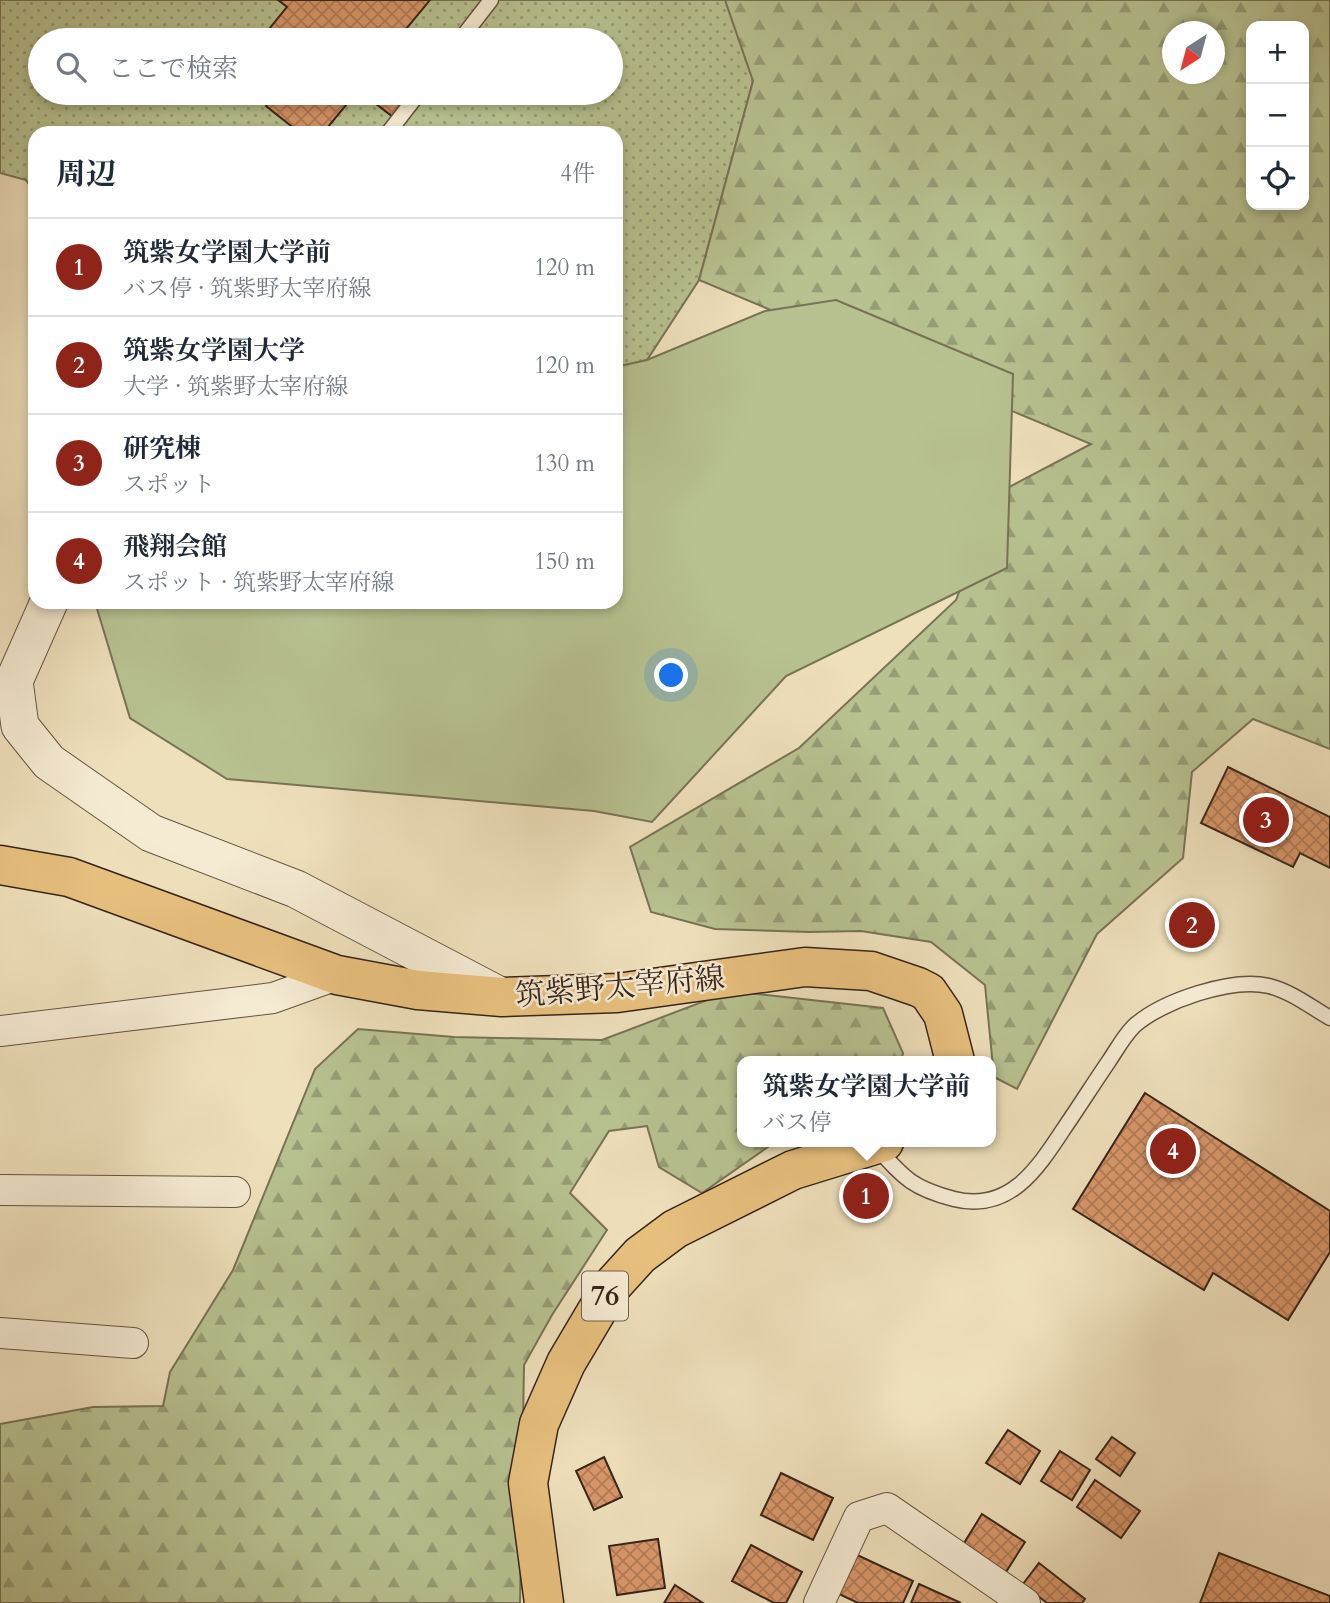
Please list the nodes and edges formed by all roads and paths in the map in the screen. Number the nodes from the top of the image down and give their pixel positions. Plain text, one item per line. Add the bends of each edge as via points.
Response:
1 (491, 0) edge
2 (469, 28) edge
3 (410, 105) edge
4 (393, 126) edge
5 (46, 609) edge
6 (10, 724) edge
7 (0, 865) edge
8 (337, 975) junction
9 (502, 997) junction
10 (1330, 1018) edge
11 (0, 1031) edge
12 (954, 1056) edge
13 (870, 1147) edge
14 (882, 1147) edge
15 (0, 1190) edge
16 (235, 1192) dead end
17 (0, 1333) edge
18 (133, 1343) dead end
19 (1014, 1600) edge
20 (544, 1603) edge
21 (819, 1603) edge

1 - 2 lane
3 - 4 lane
5 - 6 street via 14,681
6 - 9 street via 49,762 151,833 296,889
7 - 8 main road, 筑紫野太宰府線 via 69,877
8 - 9 main road, 筑紫野太宰府線 via 418,990
8 - 11 street via 273,998
9 - 12 main road, 筑紫野太宰府線 via 617,993 805,967 872,971 928,992 943,1014
10 - 14 lane via 1276,988 1257,984 1216,988 1156,1012 1128,1033 1041,1163 1023,1183 993,1199 964,1201 935,1194 906,1180
13 - 20 main road, 76 via 793,1170 675,1230 640,1255 611,1287 566,1363 539,1424 528,1483
15 - 16 street
17 - 18 street
19 - 21 street via 887,1508 859,1517

